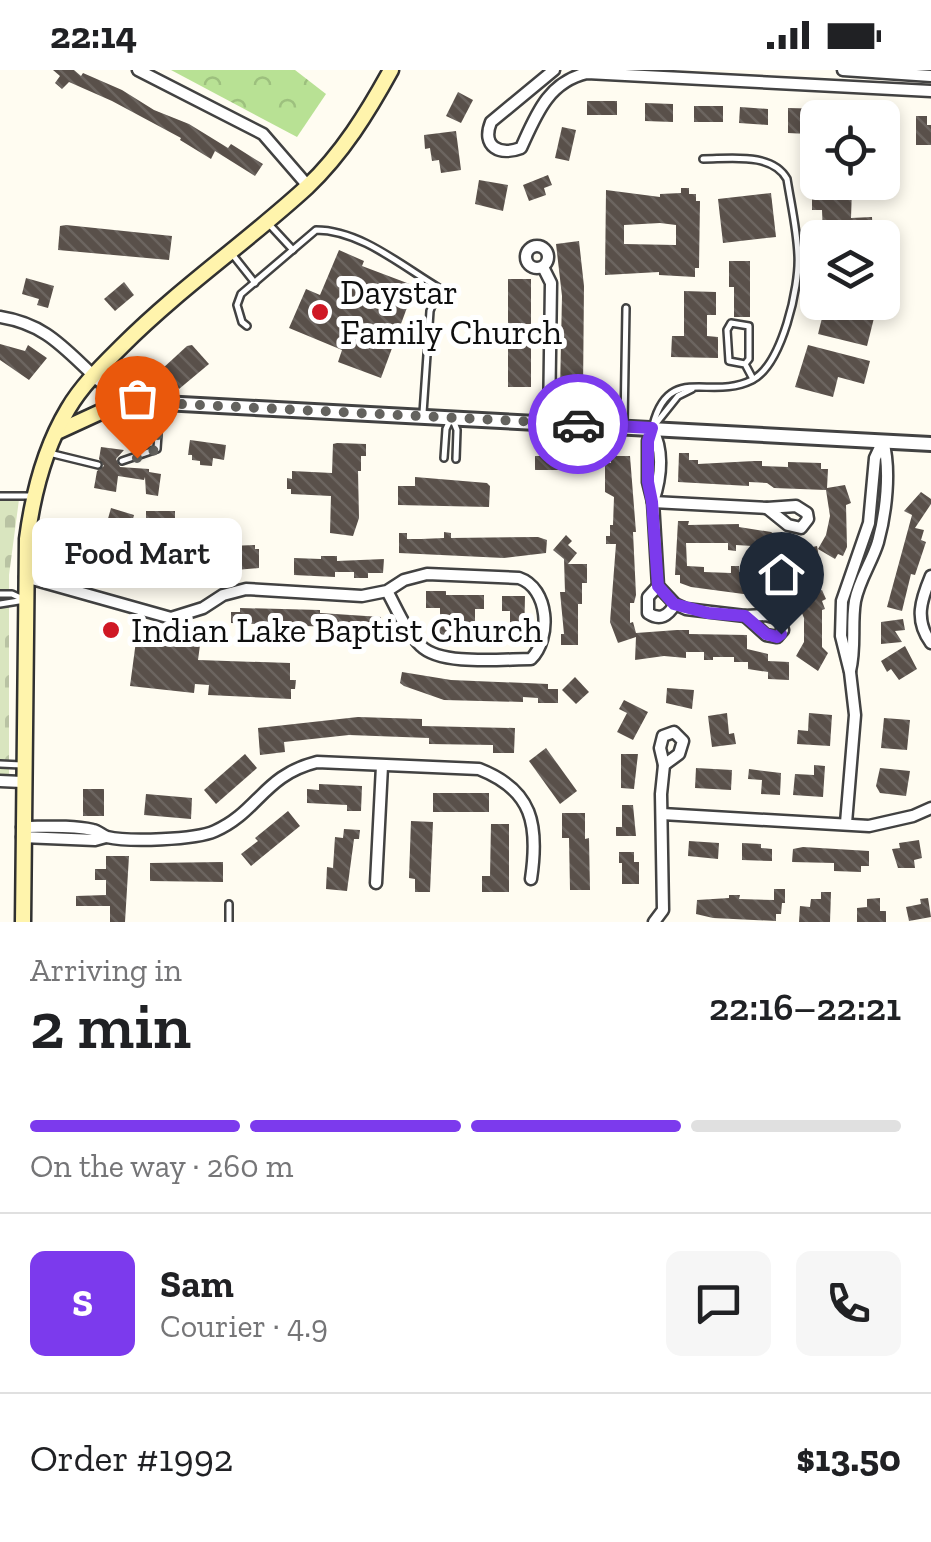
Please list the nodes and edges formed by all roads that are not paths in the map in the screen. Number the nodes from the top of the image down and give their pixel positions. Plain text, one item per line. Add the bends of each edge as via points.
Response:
1 (138, 70) edge
2 (391, 70) edge
3 (554, 70) edge
4 (821, 70) edge
5 (843, 70) edge
6 (681, 73) edge
7 (565, 74) edge
8 (931, 76) edge
9 (821, 84) junction
10 (931, 90) edge
11 (703, 159) dead end
12 (308, 186) junction
13 (266, 220) junction
14 (293, 250) junction
15 (230, 252) junction
16 (544, 266) dead end
17 (255, 283) junction
18 (626, 308) dead end
19 (0, 317) edge
20 (247, 326) dead end
21 (746, 364) junction
22 (93, 375) junction
23 (754, 379) junction
24 (144, 402) junction
25 (160, 403) junction
26 (422, 416) junction
27 (452, 417) junction
28 (548, 422) junction
29 (624, 426) junction
30 (652, 428) junction
31 (56, 432) junction
32 (883, 441) junction
33 (931, 444) edge
34 (46, 452) junction
35 (444, 458) dead end
36 (456, 458) dead end
37 (122, 461) dead end
38 (98, 465) dead end
39 (0, 496) edge
40 (33, 496) junction
41 (652, 502) junction
42 (768, 508) dead end
43 (25, 576) junction
44 (931, 576) edge
45 (658, 586) junction
46 (387, 592) junction
47 (0, 594) edge
48 (25, 600) junction
49 (0, 604) edge
50 (674, 604) junction
51 (745, 616) dead end
52 (931, 643) edge
53 (0, 764) edge
54 (22, 765) junction
55 (664, 765) dead end
56 (382, 766) junction
57 (0, 782) edge
58 (22, 782) junction
59 (931, 808) edge
60 (662, 814) junction
61 (846, 824) junction
62 (22, 832) junction
63 (532, 879) dead end
64 (376, 883) dead end
65 (229, 904) dead end
66 (665, 916) edge
67 (23, 922) edge
68 (229, 922) edge
69 (654, 922) edge

1 - 12 street via 264,134
2 - 12 main road via 360,122
3 - 7 street via 490,122 489,144 498,151 521,148 540,104
4 - 9 street
5 - 8 street
6 - 7 street
6 - 9 street
9 - 10 street
11 - 23 lane via 771,163 787,179 797,280 775,358
12 - 13 main road
13 - 14 lane
13 - 15 main road
14 - 17 lane
14 - 26 lane via 316,230 336,230 438,288 430,311
15 - 17 lane
15 - 22 main road
16 - 28 street via 551,283
17 - 20 lane via 236,305
18 - 29 lane
19 - 22 street via 48,332
21 - 21 lane via 728,362 732,323 749,326
21 - 23 lane
22 - 24 street via 118,394
22 - 31 main road
23 - 30 lane via 678,396
24 - 25 street
24 - 31 main road via 106,409
25 - 26 street
25 - 37 lane via 157,449
26 - 27 street
27 - 28 street
27 - 35 lane
27 - 36 lane
28 - 29 street
29 - 30 street
30 - 32 street
30 - 41 street
31 - 34 main road
32 - 33 street
32 - 61 street via 878,542 856,596
34 - 38 lane
34 - 40 main road
39 - 40 lane
40 - 43 main road
41 - 42 street
41 - 45 street
43 - 46 street via 171,618 246,590
43 - 48 main road
44 - 52 street via 920,618
45 - 50 street
45 - 50 street via 648,597 648,612 659,618
46 - 46 street via 427,574 531,582 543,615 540,650 531,659 484,660 428,652
47 - 48 lane
48 - 49 lane
48 - 54 main road
50 - 51 street
53 - 54 lane
54 - 58 main road
55 - 60 street
56 - 62 street via 317,762 294,768 233,821 191,838
56 - 63 street via 479,769 501,778 530,814 536,836
56 - 64 street
57 - 58 street
58 - 62 main road
59 - 61 street via 880,825
60 - 61 street
60 - 66 street
62 - 67 main road
65 - 68 lane
66 - 69 street

